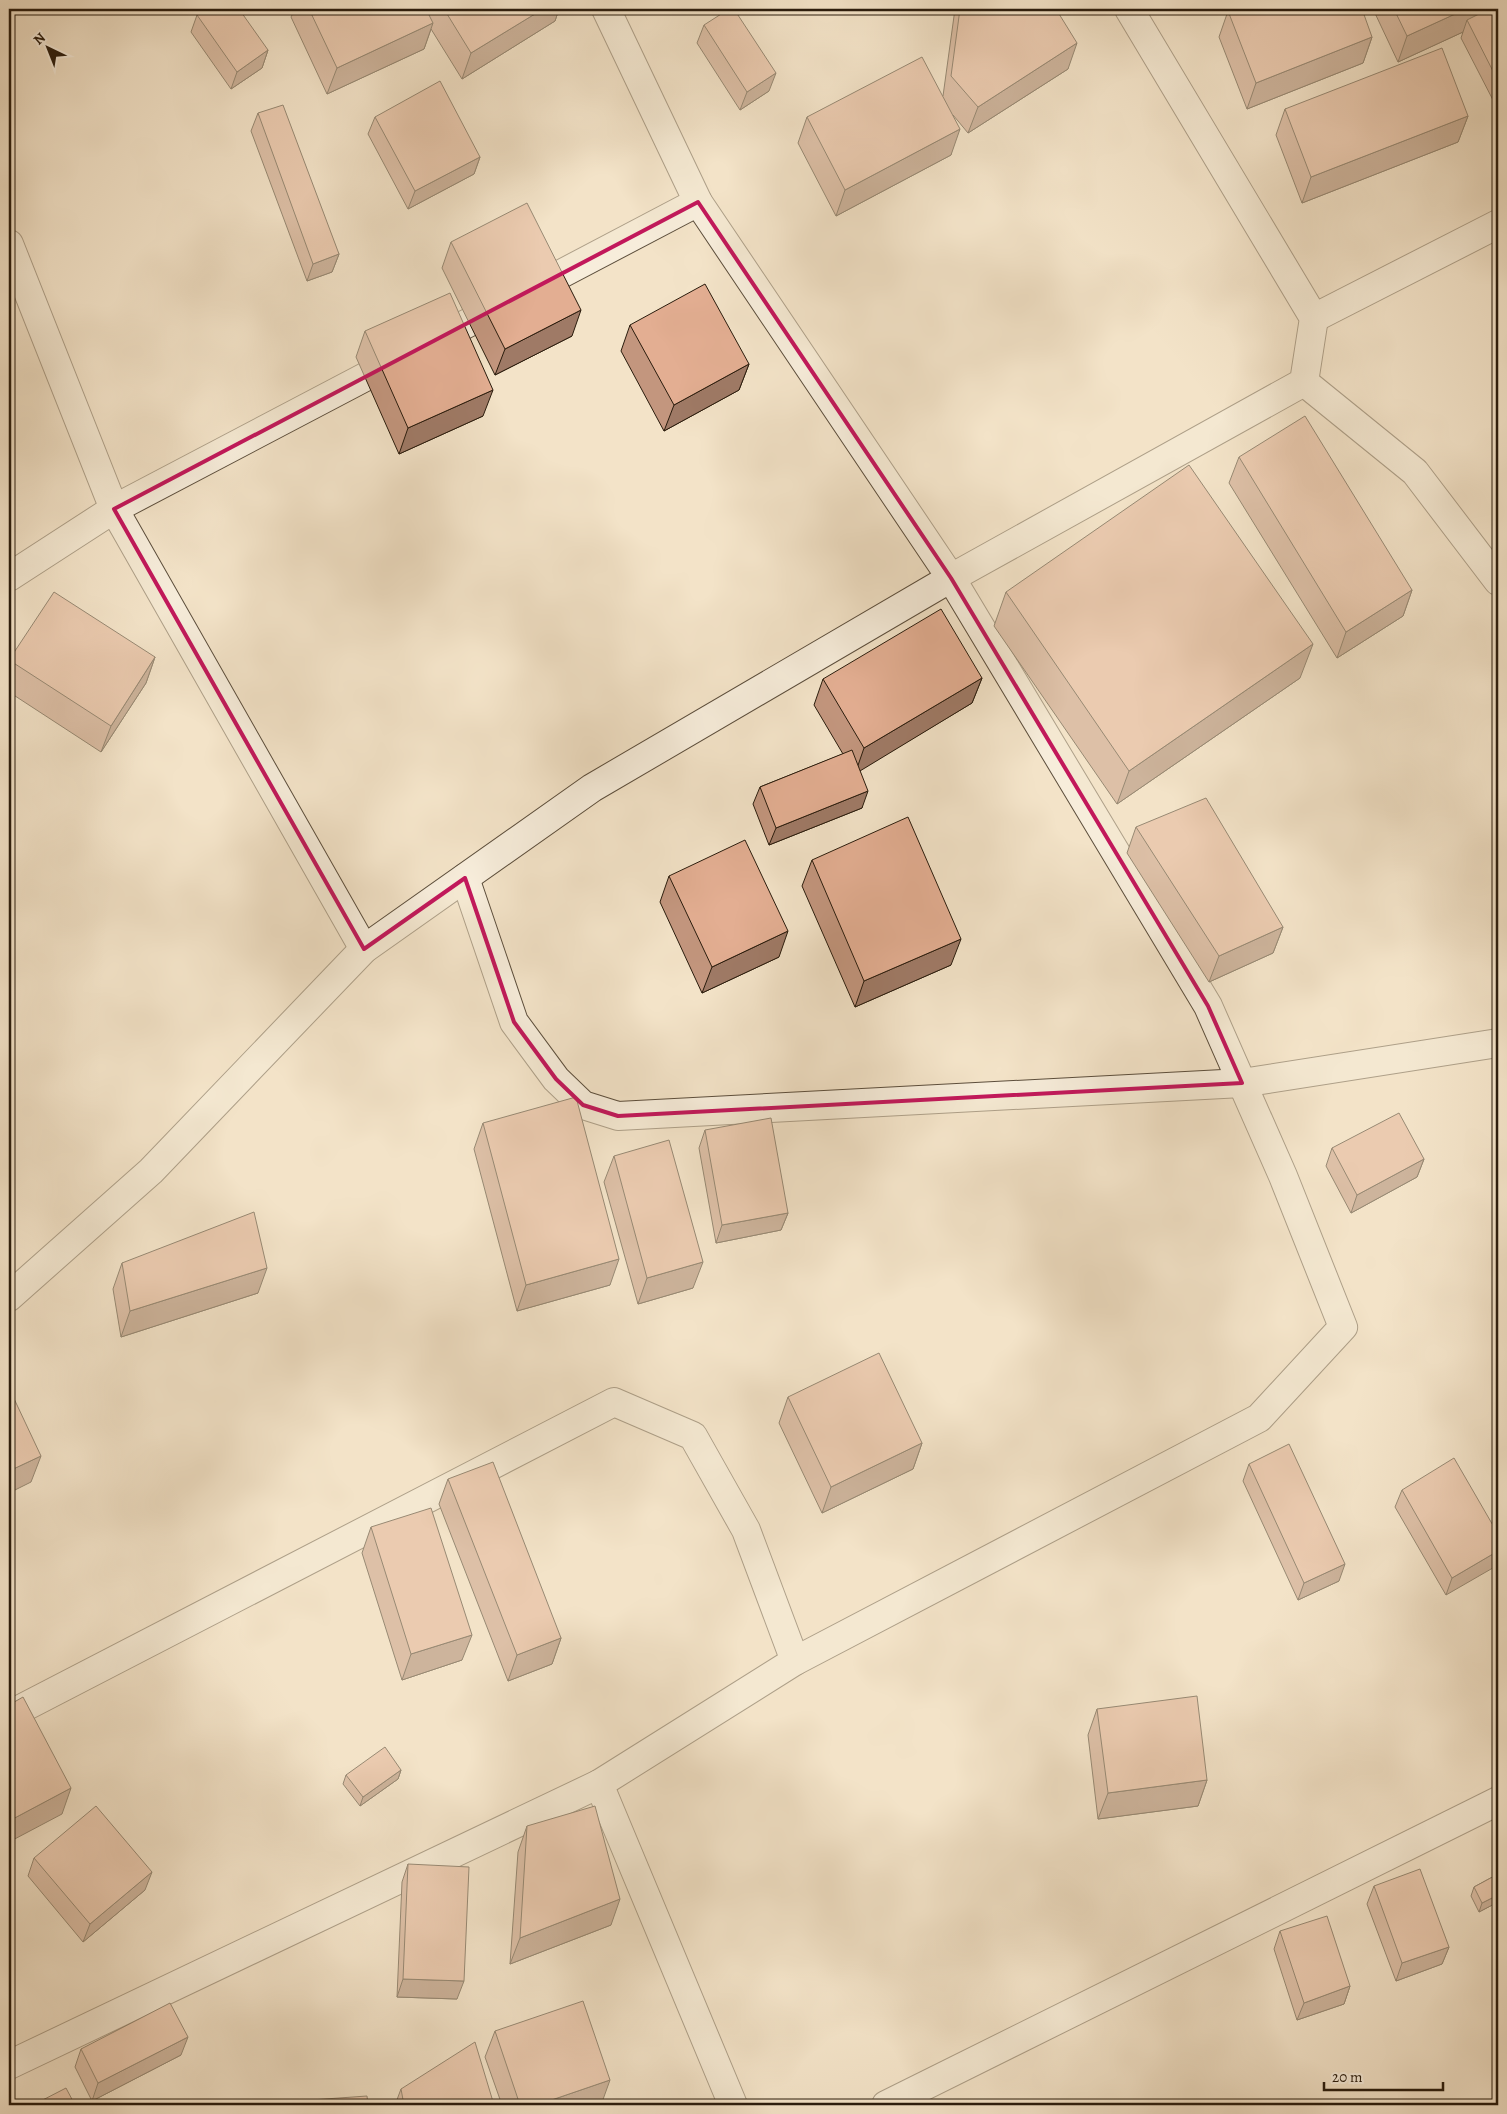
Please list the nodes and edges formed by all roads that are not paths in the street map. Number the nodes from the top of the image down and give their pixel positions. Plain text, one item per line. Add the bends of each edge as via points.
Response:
1 (606, 9) edge
2 (1128, 9) edge
3 (698, 202) junction
4 (1498, 224) edge
5 (9, 244) edge
6 (1314, 318) junction
7 (1304, 382) junction
8 (114, 509) junction
9 (9, 577) edge
10 (952, 578) junction
11 (1498, 581) edge
12 (465, 878) junction
13 (364, 949) junction
14 (1498, 1043) edge
15 (1242, 1083) junction
16 (9, 1297) edge
17 (795, 1661) junction
18 (9, 1715) edge
19 (599, 1784) junction
20 (1498, 1801) edge
21 (9, 2065) edge
22 (733, 2105) edge
23 (886, 2105) edge

1 - 3 street
2 - 6 street
3 - 8 street
3 - 10 street
4 - 6 street
5 - 8 street
6 - 7 street
7 - 10 street
7 - 11 street via 1415,472
8 - 9 street
8 - 13 street
10 - 12 street via 592,788
10 - 15 street via 1208,1006
12 - 13 street
12 - 15 street via 514,1022 556,1079 583,1105 618,1116
13 - 16 street via 151,1171
14 - 15 street
15 - 17 street via 1343,1326 1259,1418
17 - 18 street via 746,1530 693,1436 614,1402
17 - 19 street
19 - 21 street
19 - 22 street
20 - 23 street

